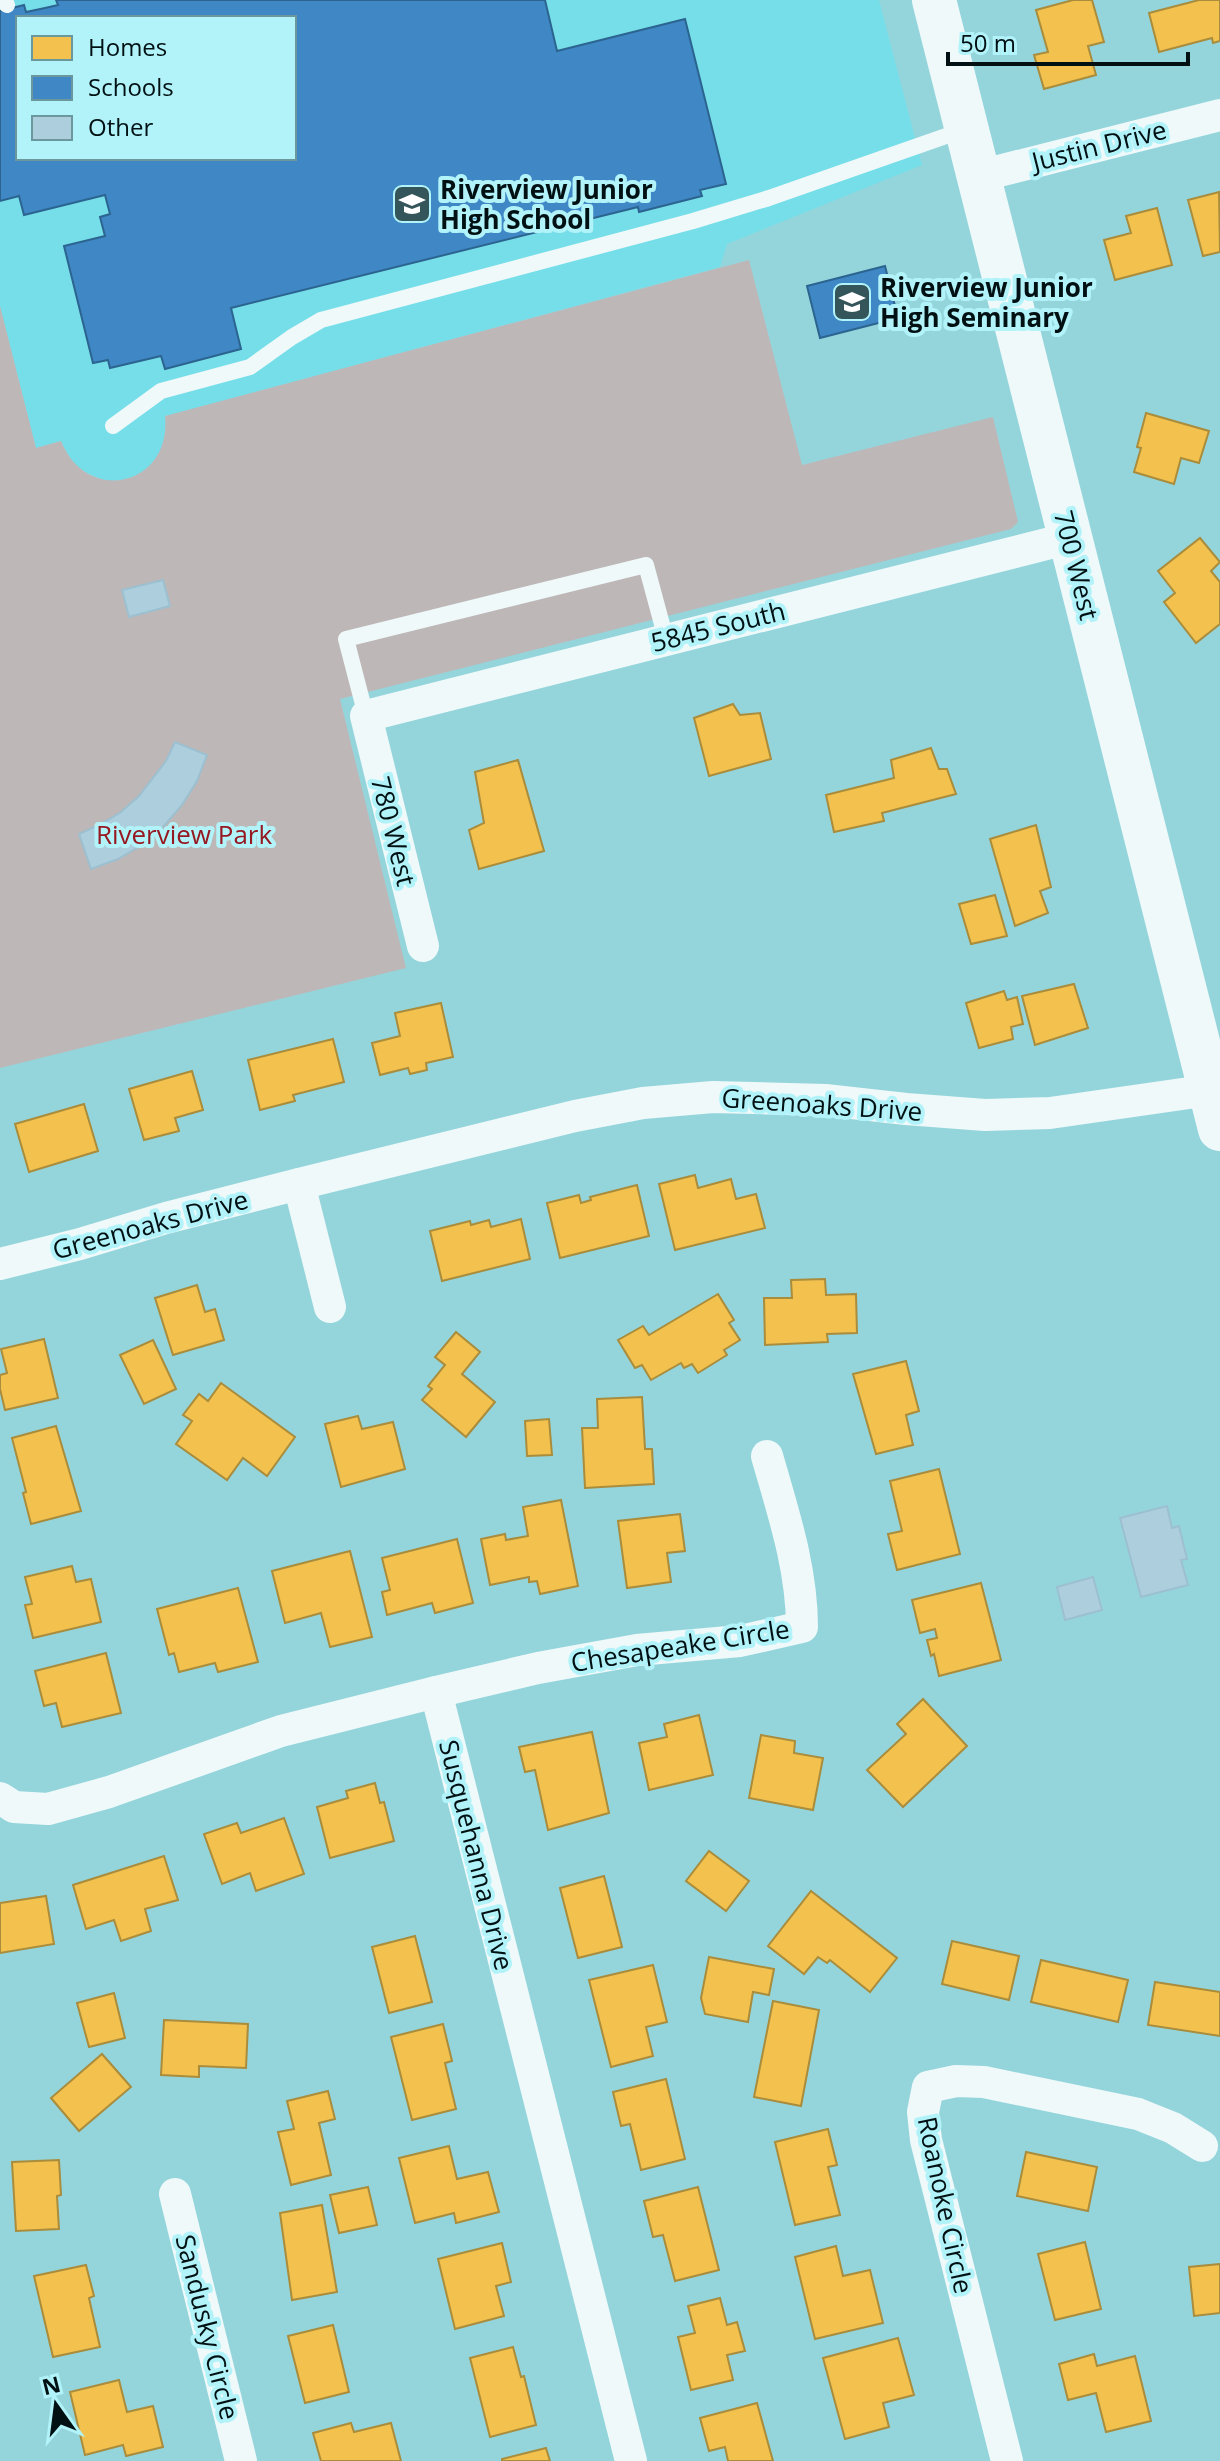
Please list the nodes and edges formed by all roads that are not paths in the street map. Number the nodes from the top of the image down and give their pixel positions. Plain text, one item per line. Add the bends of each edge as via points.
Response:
1 (934, 0) edge
2 (1220, 115) edge
3 (966, 129) junction
4 (979, 176) junction
5 (113, 426) dead end
6 (1070, 538) junction
7 (666, 639) junction
8 (366, 716) junction
9 (423, 946) dead end
10 (1217, 1102) edge
11 (299, 1184) junction
12 (0, 1264) edge
13 (330, 1307) dead end
14 (767, 1456) dead end
15 (436, 1692) junction
16 (0, 1798) edge
17 (1202, 2146) dead end
18 (175, 2194) dead end
19 (241, 2461) edge
20 (631, 2461) edge
21 (1007, 2461) edge

1 - 3 main road, 700 West
2 - 4 street, Justin Drive
3 - 4 main road, 700 West
3 - 5 lane via 705,218 321,320 250,367 161,391
4 - 6 main road, 700 West
6 - 7 street, 5845 South
6 - 10 main road, 700 West
7 - 8 street, 5845 South
7 - 8 lane via 646,565 346,639
8 - 9 street, 780 West
10 - 11 street, Greenoaks Drive via 985,1115 825,1100 713,1097 643,1103
11 - 12 street, Greenoaks Drive
11 - 13 street
14 - 15 street, Chesapeake Circle via 798,1573 802,1627 740,1641 637,1650
15 - 16 street via 281,1731 48,1809 14,1807
15 - 20 street, Susquehanna Drive
17 - 21 street, Roanoke Circle via 1138,2114 984,2082 928,2087 923,2112 926,2140
18 - 19 street, Sandusky Circle

